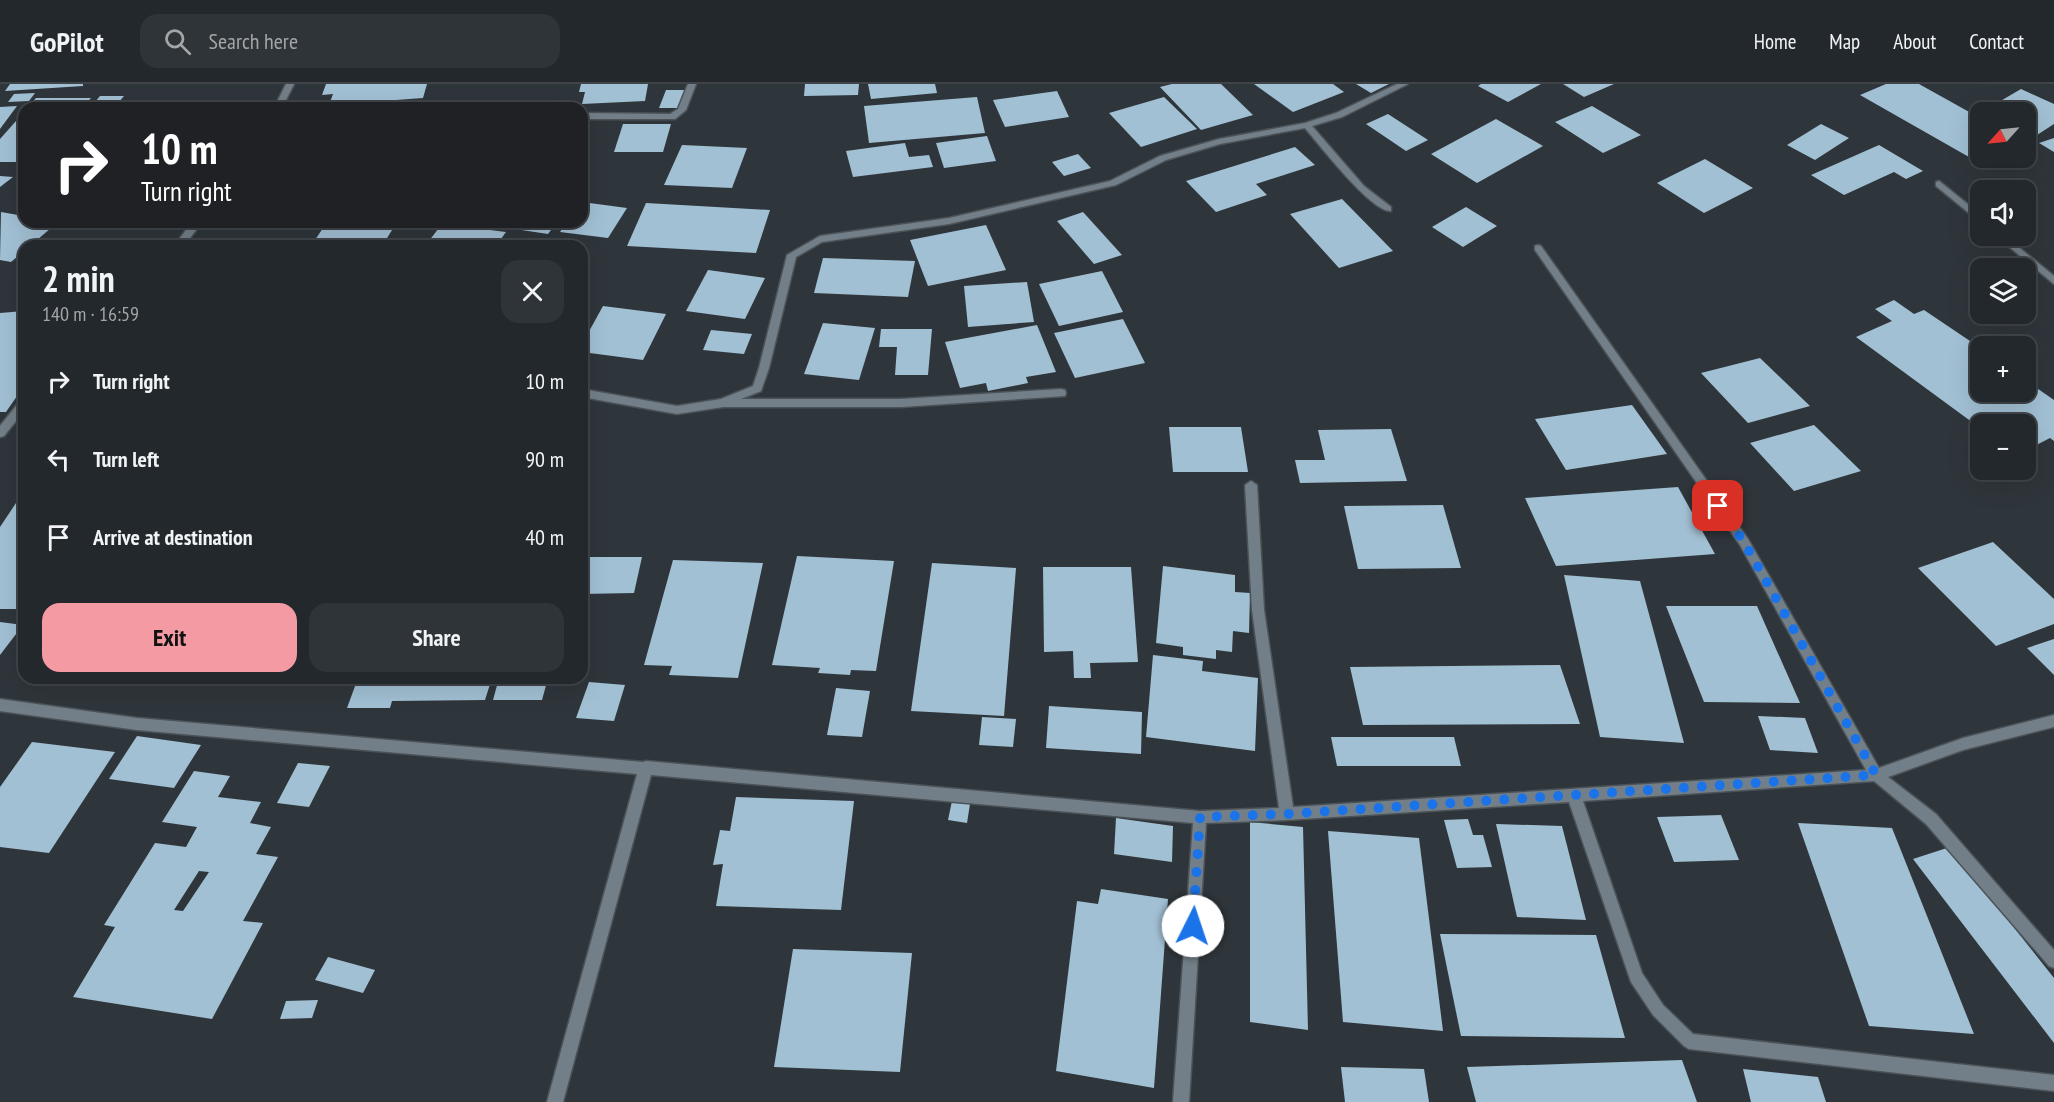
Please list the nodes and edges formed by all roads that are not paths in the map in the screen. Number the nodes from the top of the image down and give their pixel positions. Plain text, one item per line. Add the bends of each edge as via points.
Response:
1 (290, 84) edge
2 (692, 84) edge
3 (1404, 84) edge
4 (281, 102) edge
5 (588, 116) edge
6 (1308, 125) junction
7 (1939, 184) dead end
8 (1388, 209) dead end
9 (1970, 210) edge
10 (2012, 246) edge
11 (1538, 248) dead end
12 (2054, 281) edge
13 (1061, 393) dead end
14 (588, 394) edge
15 (723, 403) junction
16 (18, 411) edge
17 (0, 433) edge
18 (1251, 485) dead end
19 (0, 705) edge
20 (2054, 721) edge
21 (646, 767) junction
22 (1876, 775) junction
23 (1574, 795) junction
24 (1287, 814) junction
25 (1200, 817) junction
26 (2054, 961) edge
27 (2054, 1083) edge
28 (555, 1102) edge
29 (1181, 1102) edge

1 - 4 street
2 - 5 street via 682,110 672,117
3 - 6 street via 1340,115
6 - 8 street via 1361,188
6 - 15 street via 1219,142 1163,158 1113,183 949,221 820,239 792,255 757,388
7 - 9 street
10 - 12 street
11 - 22 street via 1744,542
13 - 15 street via 901,403
14 - 15 street via 677,410
16 - 17 street
18 - 24 street via 1258,610
19 - 21 street via 137,724
20 - 22 street via 1963,744
21 - 25 street
21 - 28 street
22 - 23 street
22 - 26 street via 1931,819
23 - 24 street
23 - 27 street via 1636,977 1658,1010 1689,1041
24 - 25 street
25 - 29 street

